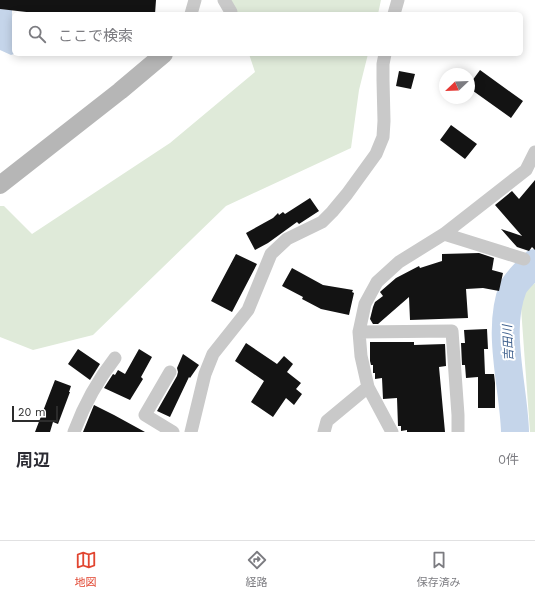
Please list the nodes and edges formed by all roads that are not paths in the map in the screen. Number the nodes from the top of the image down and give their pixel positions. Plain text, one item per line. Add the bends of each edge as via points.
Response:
1 (195, 0) edge
2 (224, 0) edge
3 (398, 0) edge
4 (192, 12) edge
5 (231, 12) edge
6 (395, 12) edge
7 (162, 56) edge
8 (385, 56) edge
9 (535, 152) edge
10 (0, 185) edge
11 (444, 234) junction
12 (524, 259) dead end
13 (359, 332) junction
14 (115, 358) dead end
15 (170, 372) dead end
16 (368, 387) junction
17 (74, 432) edge
18 (173, 432) edge
19 (191, 432) edge
20 (324, 432) edge
21 (392, 432) edge
22 (458, 432) edge

1 - 4 street
2 - 5 street
3 - 6 street
7 - 10 street
8 - 19 street via 384,121 376,154 348,194 322,222 287,239 270,254 248,310 214,354 205,374
9 - 11 street via 526,170
11 - 12 street
11 - 13 street via 399,262 377,282 365,304
13 - 16 street
13 - 22 street via 452,331
14 - 17 street via 82,409
15 - 18 street via 145,415
16 - 20 street via 326,421
16 - 21 street

